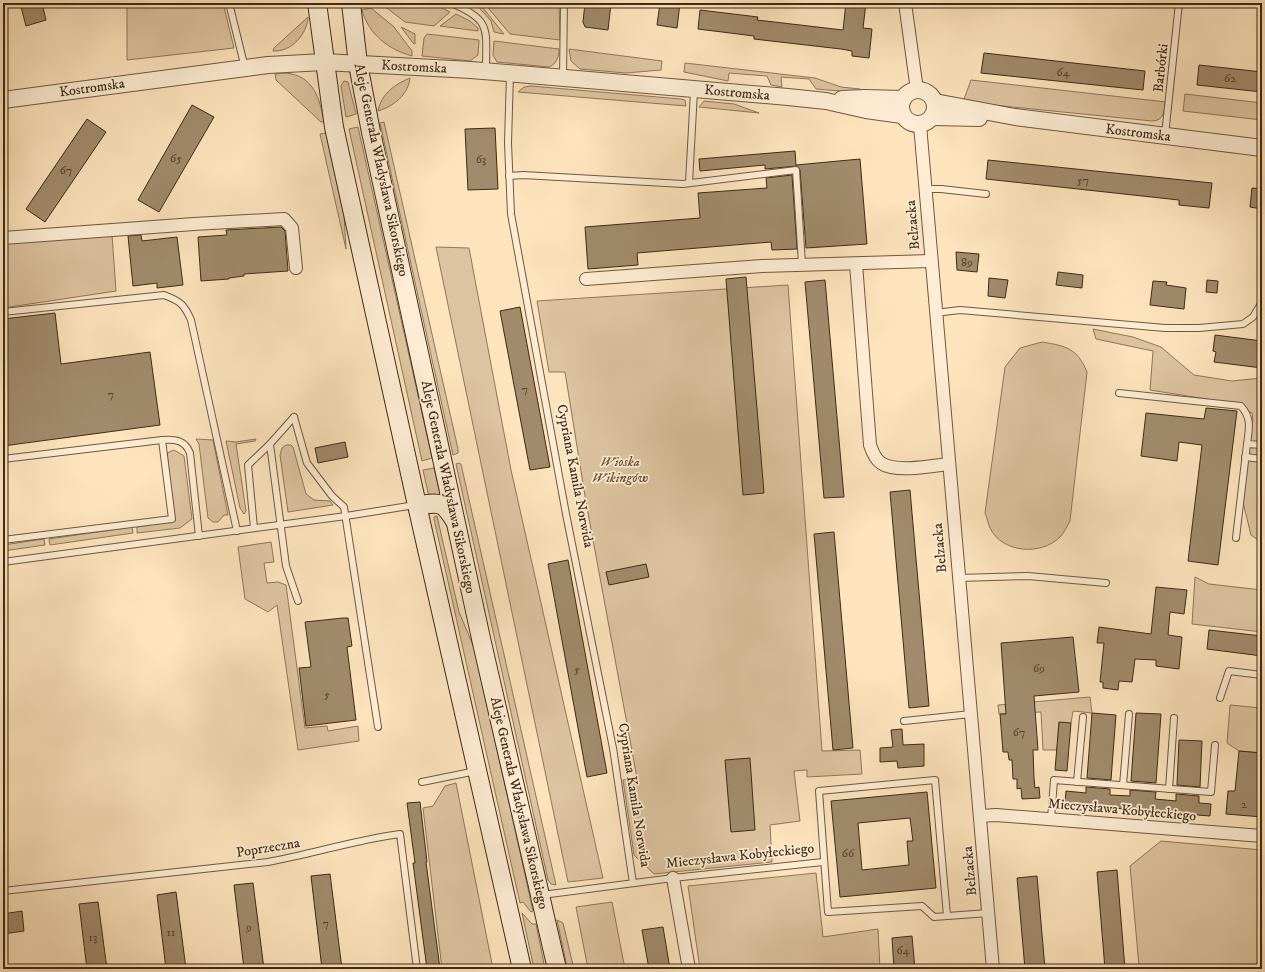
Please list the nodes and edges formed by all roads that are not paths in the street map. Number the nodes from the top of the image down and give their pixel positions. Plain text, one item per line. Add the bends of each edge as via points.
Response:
1 (229, 3) edge
2 (317, 3) edge
3 (351, 3) edge
4 (451, 3) edge
5 (564, 3) edge
6 (905, 3) edge
7 (1179, 3) edge
8 (324, 62) junction
9 (358, 64) junction
10 (245, 68) junction
11 (486, 71) junction
12 (510, 73) junction
13 (563, 78) junction
14 (694, 89) junction
15 (917, 90) junction
16 (3, 100) edge
17 (902, 107) junction
18 (929, 115) junction
19 (1165, 136) junction
20 (1262, 148) edge
21 (509, 176) junction
22 (689, 183) junction
23 (925, 189) junction
24 (986, 194) dead end
25 (3, 238) edge
26 (931, 261) junction
27 (802, 264) junction
28 (856, 264) junction
29 (296, 268) dead end
30 (586, 279) dead end
31 (1262, 302) edge
32 (3, 312) edge
33 (935, 313) junction
34 (1119, 393) dead end
35 (162, 440) junction
36 (270, 444) junction
37 (1247, 444) junction
38 (1262, 445) edge
39 (1245, 457) junction
40 (3, 459) edge
41 (1262, 459) edge
42 (948, 464) junction
43 (417, 505) junction
44 (346, 516) junction
45 (455, 521) junction
46 (280, 524) junction
47 (254, 528) junction
48 (237, 531) junction
49 (199, 536) junction
50 (1236, 538) dead end
51 (3, 540) edge
52 (3, 562) edge
53 (958, 578) junction
54 (1106, 583) dead end
55 (298, 601) dead end
56 (1262, 675) edge
57 (1220, 698) dead end
58 (971, 714) junction
59 (1129, 714) dead end
60 (1083, 718) dead end
61 (1174, 718) dead end
62 (904, 721) dead end
63 (378, 727) dead end
64 (1215, 745) dead end
65 (478, 771) junction
66 (422, 782) dead end
67 (1077, 782) junction
68 (1123, 785) junction
69 (1169, 789) junction
70 (980, 816) junction
71 (1051, 819) junction
72 (1262, 836) edge
73 (824, 862) junction
74 (673, 878) junction
75 (633, 883) junction
76 (3, 891) edge
77 (540, 896) junction
78 (988, 913) junction
79 (947, 916) junction
80 (417, 969) edge
81 (522, 969) edge
82 (557, 969) edge
83 (689, 969) edge
84 (993, 969) edge

1 - 10 lane
2 - 8 main road
3 - 9 main road, Aleje Generała Władysława Sikorskiego
4 - 11 lane via 473,14 485,27
5 - 13 lane
6 - 15 street
7 - 19 lane, Barbórki
8 - 9 street, Kostromska
8 - 10 street, Kostromska
8 - 43 main road via 334,128
9 - 11 street, Kostromska
9 - 45 main road, Aleje Generała Władysława Sikorskiego
10 - 16 street, Kostromska
11 - 12 street, Kostromska
12 - 13 street, Kostromska
12 - 21 lane, Cypriana Kamila Norwida
13 - 14 street, Kostromska
14 - 17 street, Kostromska via 826,100 866,98
14 - 22 lane
15 - 17 street via 908,93
15 - 18 street via 928,93
17 - 18 street via 911,124
18 - 19 street, Kostromska via 1015,117
18 - 23 street, Belzacka
19 - 20 street, Kostromska
21 - 22 lane
21 - 75 lane, Cypriana Kamila Norwida via 512,214 566,514 613,748
22 - 27 lane via 796,170
23 - 24 lane
23 - 26 street, Belzacka
25 - 29 street via 284,219 292,228
26 - 28 street
26 - 33 street, Belzacka
27 - 28 street
27 - 30 street
28 - 42 street via 870,444 874,455 881,463 891,466 912,468
31 - 33 lane via 1254,316 1243,324 1199,328 1165,328 960,310
32 - 48 lane via 164,295 177,300 185,307 191,320
33 - 42 street, Belzacka
34 - 37 lane via 1241,406 1248,414
35 - 40 lane
35 - 49 lane via 180,441 187,446 190,453
35 - 51 lane via 172,519
36 - 44 lane via 294,417 307,464 332,496 344,506
36 - 46 lane
36 - 47 lane via 248,465
37 - 38 lane
37 - 39 lane
39 - 41 lane
39 - 50 lane
42 - 53 street, Belzacka
43 - 44 lane
43 - 45 main road via 440,504 446,507
43 - 65 main road
44 - 46 lane
44 - 63 lane
45 - 77 main road, Aleje Generała Władysława Sikorskiego
46 - 47 lane
46 - 55 lane via 286,566
47 - 48 lane
48 - 49 lane
49 - 52 lane
53 - 54 lane via 1028,576
53 - 58 street, Belzacka
56 - 57 lane via 1229,671
58 - 62 lane
58 - 70 street, Belzacka
59 - 68 lane
60 - 67 lane
61 - 69 lane
64 - 69 lane via 1211,792
65 - 66 lane
65 - 81 main road
67 - 68 lane
67 - 71 lane via 1054,780
68 - 69 lane
70 - 71 street, Mieczysława Kobyłeckiego
70 - 78 street, Belzacka
71 - 72 street, Mieczysława Kobyłeckiego
73 - 74 lane, Mieczysława Kobyłeckiego
73 - 79 lane via 828,912 922,906 934,917
73 - 79 lane via 819,791 935,780
74 - 75 lane, Mieczysława Kobyłeckiego
74 - 83 street
75 - 77 lane, Mieczysława Kobyłeckiego
76 - 80 lane, Poprzeczna via 268,862 370,838 400,834
77 - 82 main road, Aleje Generała Władysława Sikorskiego
78 - 79 lane
78 - 84 street, Belzacka

